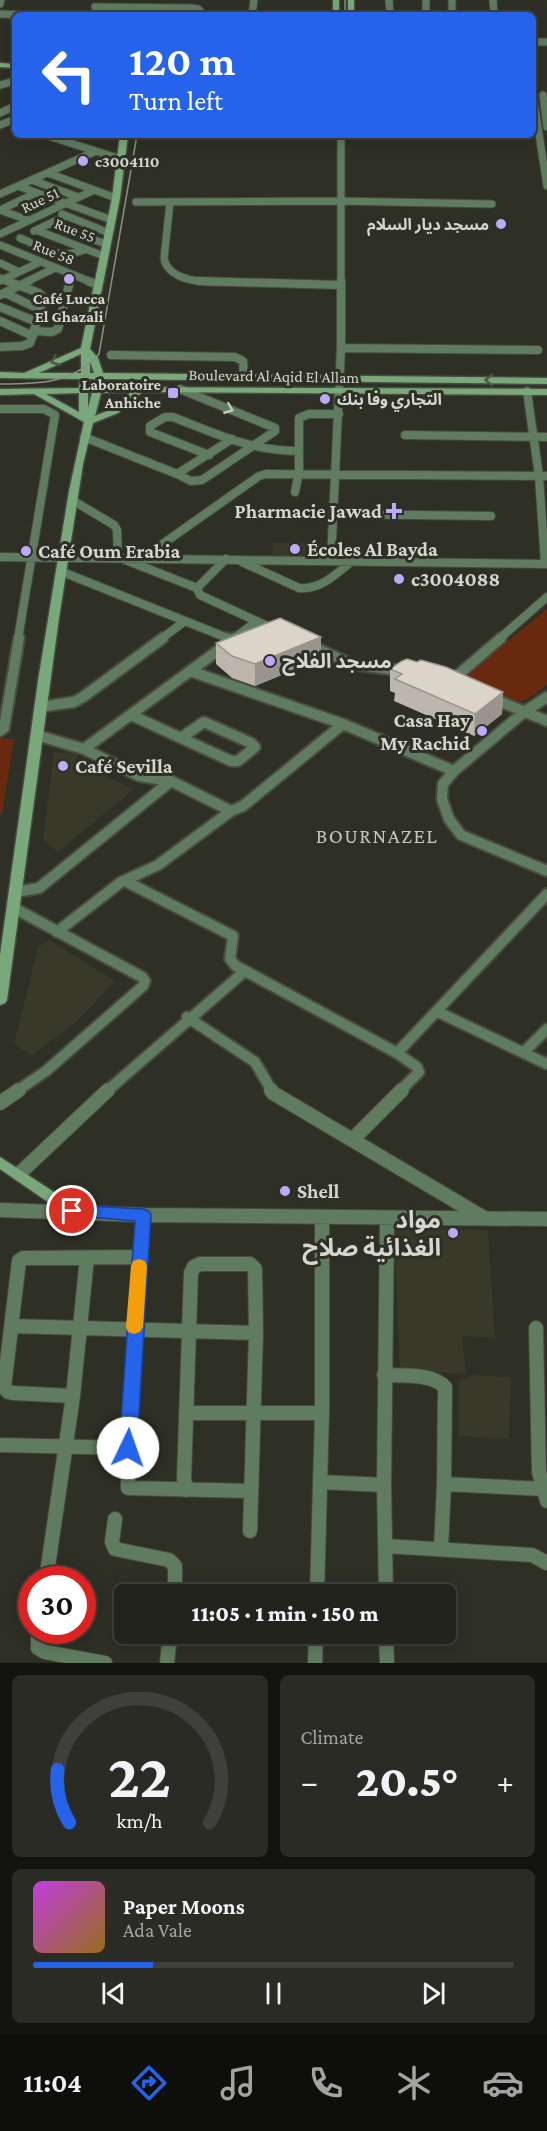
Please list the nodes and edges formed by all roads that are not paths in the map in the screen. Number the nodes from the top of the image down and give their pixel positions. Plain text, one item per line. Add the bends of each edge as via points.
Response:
1 (160, 0) edge
2 (96, 3) edge
3 (158, 8) junction
4 (201, 12) edge
5 (545, 95) edge
6 (536, 114) edge
7 (547, 127) edge
8 (53, 138) edge
9 (62, 138) edge
10 (124, 138) edge
11 (341, 138) edge
12 (58, 140) junction
13 (94, 152) junction
14 (121, 159) junction
15 (48, 173) junction
16 (32, 180) junction
17 (18, 186) junction
18 (547, 186) edge
19 (92, 191) junction
20 (36, 193) junction
21 (0, 194) edge
22 (78, 197) junction
23 (116, 198) junction
24 (339, 201) junction
25 (136, 202) dead end
26 (170, 202) junction
27 (65, 204) junction
28 (492, 204) dead end
29 (0, 210) edge
30 (51, 210) junction
31 (14, 215) junction
32 (66, 216) junction
33 (28, 220) junction
34 (112, 220) junction
35 (0, 221) edge
36 (50, 224) junction
37 (36, 230) junction
38 (109, 233) junction
39 (0, 234) edge
40 (20, 238) junction
41 (106, 244) junction
42 (2, 245) edge
43 (86, 249) junction
44 (104, 256) junction
45 (40, 262) junction
46 (0, 263) edge
47 (55, 268) junction
48 (19, 272) junction
49 (71, 273) junction
50 (1, 279) edge
51 (20, 285) junction
52 (98, 285) junction
53 (340, 285) junction
54 (2, 294) edge
55 (66, 302) junction
56 (94, 303) junction
57 (0, 307) edge
58 (41, 310) junction
59 (0, 321) edge
60 (37, 322) junction
61 (34, 333) junction
62 (0, 347) edge
63 (341, 348) junction
64 (85, 349) junction
65 (538, 350) dead end
66 (111, 355) dead end
67 (0, 375) edge
68 (27, 375) junction
69 (84, 376) junction
70 (99, 376) junction
71 (244, 377) junction
72 (340, 379) junction
73 (547, 381) edge
74 (140, 389) junction
75 (180, 389) junction
76 (84, 390) junction
77 (97, 390) junction
78 (32, 391) junction
79 (0, 392) edge
80 (339, 392) junction
81 (527, 392) junction
82 (547, 392) edge
83 (0, 410) edge
84 (339, 414) junction
85 (88, 422) junction
86 (405, 435) dead end
87 (84, 437) junction
88 (533, 437) junction
89 (547, 438) edge
90 (232, 439) junction
91 (252, 447) junction
92 (299, 451) junction
93 (209, 455) junction
94 (299, 472) junction
95 (336, 473) junction
96 (177, 474) junction
97 (543, 476) edge
98 (296, 492) dead end
99 (72, 500) junction
100 (334, 514) junction
101 (491, 516) dead end
102 (545, 517) edge
103 (118, 556) junction
104 (0, 557) edge
105 (64, 557) junction
106 (144, 557) junction
107 (30, 558) junction
108 (226, 559) junction
109 (237, 560) junction
110 (331, 561) junction
111 (352, 561) junction
112 (546, 564) edge
113 (60, 571) junction
114 (197, 588) junction
115 (547, 597) edge
116 (185, 621) junction
117 (256, 621) junction
118 (231, 640) junction
119 (190, 671) junction
120 (415, 671) edge
121 (461, 685) edge
122 (481, 694) edge
123 (547, 696) edge
124 (39, 706) junction
125 (524, 712) junction
126 (131, 715) junction
127 (547, 721) edge
128 (343, 724) junction
129 (0, 731) edge
130 (36, 735) junction
131 (182, 737) junction
132 (84, 749) junction
133 (454, 771) junction
134 (171, 781) junction
135 (231, 811) junction
136 (547, 871) edge
137 (125, 881) junction
138 (16, 892) junction
139 (547, 894) edge
140 (14, 908) junction
141 (57, 932) junction
142 (245, 971) junction
143 (0, 1000) edge
144 (438, 1012) junction
145 (187, 1017) junction
146 (547, 1029) edge
147 (524, 1052) junction
148 (397, 1053) junction
149 (547, 1064) edge
150 (0, 1103) edge
151 (352, 1140) junction
152 (0, 1162) edge
153 (19, 1174) junction
154 (0, 1210) edge
155 (72, 1211) junction
156 (143, 1215) junction
157 (322, 1217) junction
158 (387, 1218) junction
159 (484, 1218) junction
160 (547, 1219) edge
161 (140, 1257) junction
162 (87, 1258) junction
163 (12, 1326) junction
164 (79, 1328) junction
165 (536, 1328) dead end
166 (190, 1331) junction
167 (134, 1332) junction
168 (256, 1334) junction
169 (384, 1375) junction
170 (73, 1396) junction
171 (186, 1413) junction
172 (321, 1413) junction
173 (252, 1414) junction
174 (0, 1445) edge
175 (65, 1446) junction
176 (128, 1448) junction
177 (320, 1482) junction
178 (444, 1484) junction
179 (384, 1485) junction
180 (186, 1490) junction
181 (250, 1491) junction
182 (545, 1495) edge
183 (115, 1518) dead end
184 (250, 1531) dead end
185 (386, 1546) junction
186 (441, 1549) junction
187 (546, 1558) edge
188 (48, 1566) edge
189 (175, 1584) edge
190 (317, 1584) edge
191 (386, 1584) edge
192 (38, 1644) edge
193 (169, 1644) edge
194 (316, 1644) edge
195 (386, 1644) edge
196 (105, 1663) edge
197 (167, 1663) edge
198 (315, 1663) edge
199 (387, 1663) edge

1 - 3 street
2 - 3 street
3 - 4 street
5 - 7 street
6 - 18 street
8 - 12 street
9 - 12 street
10 - 14 street
11 - 24 street
12 - 13 street
13 - 14 street
13 - 15 street
14 - 23 street
15 - 16 street
15 - 19 street
16 - 17 street
16 - 22 street
17 - 20 street
17 - 21 street
19 - 22 street, Rue 51
19 - 23 street
20 - 27 street
20 - 29 street
22 - 27 street, Rue 51
23 - 34 street
24 - 26 street
24 - 28 street
24 - 53 street
25 - 26 street
26 - 53 street via 164,259 166,267 177,276 217,284
27 - 30 street, Rue 51
27 - 34 street
29 - 31 street
30 - 32 street
30 - 33 street, Rue 51
31 - 33 street
31 - 35 street
32 - 36 street
32 - 38 street
33 - 39 street, Rue 51
34 - 38 street
36 - 37 street
36 - 41 street
37 - 40 street
37 - 43 street, Rue 55
38 - 41 street
40 - 42 street
40 - 43 street via 62,255
41 - 44 street
42 - 45 street, Rue 58
43 - 44 street, Rue 55
44 - 52 street
45 - 47 street, Rue 58
45 - 48 street
46 - 48 street
47 - 49 street, Rue 58
47 - 51 street
48 - 50 street
49 - 52 street, Rue 58
49 - 55 street
50 - 51 street
51 - 54 street
51 - 58 street via 44,298
52 - 56 street
53 - 63 street
54 - 58 street
55 - 56 street
55 - 61 street via 58,329
56 - 64 street
57 - 60 street
58 - 60 street
59 - 61 street
60 - 61 street
61 - 62 street via 27,345
63 - 65 street
63 - 72 street
64 -> 68 street
64 - 69 street
64 - 70 street via 96,359
66 - 71 street via 235,357 243,361
67 - 68 street, Boulevard Al Aqid El Allam
68 - 69 street, Boulevard Al Aqid El Allam
69 - 70 street, Boulevard Al Aqid El Allam
69 - 76 street
70 - 71 street, Boulevard Al Aqid El Allam
70 - 77 street
71 - 72 street, Boulevard Al Aqid El Allam
73 -> 72 street, Boulevard Al Aqid El Allam
72 - 80 street
74 - 75 street, Boulevard Al Aqid El Allam
74 - 77 street, Boulevard Al Aqid El Allam
74 - 85 street via 115,411
75 - 80 street, Boulevard Al Aqid El Allam
75 -> 91 street via 273,426 275,431
76 - 77 street, Boulevard Al Aqid El Allam
76 - 78 street, Boulevard Al Aqid El Allam
76 - 85 street
77 - 85 street
78 - 79 street, Boulevard Al Aqid El Allam
78 - 85 street
80 - 81 street, Boulevard Al Aqid El Allam
80 - 84 street
81 - 82 street, Boulevard Al Aqid El Allam
81 - 88 street
83 - 107 street via 44,409 55,415
84 - 92 street via 299,418
84 - 95 street
85 - 87 street
86 - 88 street
87 - 96 street
87 - 99 street
88 - 89 street
88 - 97 street
90 - 91 street
90 - 93 street
90 - 93 street via 169,417 150,426 150,432
91 - 92 street
91 - 96 street via 202,480 191,481
92 - 94 street
93 - 96 street
94 - 95 street
94 - 98 street
94 - 106 street via 259,476
95 - 97 street
95 - 100 street
97 - 102 street
99 - 103 street via 114,525
99 - 105 street
100 - 101 street
100 - 110 street
102 - 112 street
103 - 105 street
103 - 106 street
103 - 114 street
104 - 107 street
105 - 107 street
105 - 113 street
106 - 108 street
107 - 129 street via 4,728
108 - 109 street
108 - 114 street
109 - 110 street
109 - 111 street via 309,590 318,588
110 - 111 street
111 - 112 street
113 - 116 street
113 - 124 street
114 - 117 street via 200,595
115 - 121 street via 446,679
116 - 118 street
116 - 124 street via 74,702
117 - 118 street
117 - 120 street via 351,664
118 - 119 street
119 - 126 street
119 - 128 street
122 - 125 street
123 - 125 street
124 - 130 street
125 - 127 street
125 - 133 street
126 - 131 street
126 - 132 street
128 - 133 street
128 - 135 street via 243,806
130 - 132 street
130 - 138 street
131 - 131 street via 234,762 255,747 204,722
132 - 134 street via 139,776
133 - 136 street via 441,788 451,826 461,835
134 - 135 street
134 - 138 street via 39,888
135 - 137 street via 158,865
137 - 141 street
137 - 142 street via 233,936 231,962
138 - 140 street
139 - 144 street
140 - 141 street
140 - 143 street
141 - 150 street via 145,981 46,1071
142 - 145 street
142 - 148 street
144 - 147 street
144 - 148 street
145 - 151 street via 255,1062 273,1093
145 - 153 street
146 - 147 street
147 - 149 street
148 - 151 street via 419,1072
151 - 159 street
152 - 153 street
153 - 155 street
154 - 155 street
155 - 156 street
156 - 157 street
156 - 161 street
157 - 158 street
157 - 172 street
158 - 159 street
158 - 169 street
159 - 160 street
161 - 162 street
161 - 167 street
162 - 163 street via 20,1259
162 - 164 street
163 - 164 street
163 - 170 street via 4,1387 8,1392
164 - 167 street
164 - 170 street
165 - 182 street via 538,1456
166 - 167 street
166 - 168 street
166 - 168 street via 194,1267 250,1264 255,1269
166 - 171 street
167 - 176 street
168 - 173 street
169 - 178 street via 443,1382
169 - 179 street
170 - 175 street
171 - 173 street
171 - 180 street
172 - 173 street
172 - 177 street
173 - 181 street
174 - 175 street
175 - 176 street
175 - 188 street
176 - 180 street via 128,1488
177 - 179 street
177 - 190 street
178 - 182 street
178 - 186 street
179 - 185 street
180 - 181 street
181 - 184 street
183 - 189 street via 115,1549 169,1560 175,1566
185 - 186 street
185 - 191 street
186 - 187 street
192 - 196 street via 45,1652
193 - 197 street
194 - 198 street
195 - 199 street

